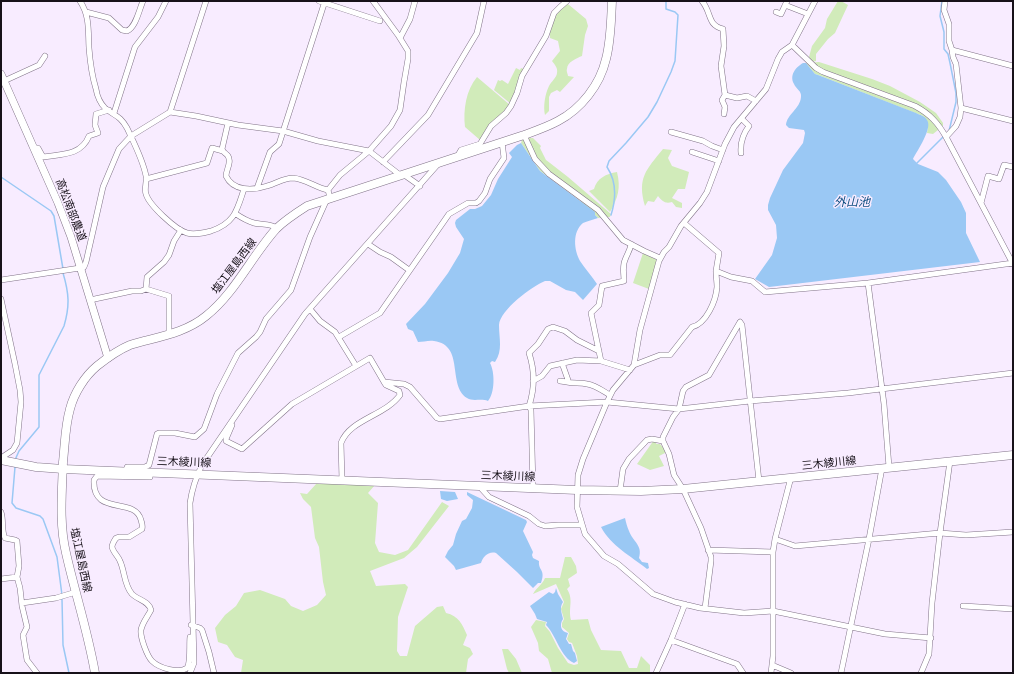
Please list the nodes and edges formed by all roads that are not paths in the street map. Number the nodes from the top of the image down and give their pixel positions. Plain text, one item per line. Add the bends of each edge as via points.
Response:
1 (80, 1) edge
2 (143, 1) edge
3 (166, 1) edge
4 (206, 1) edge
5 (372, 1) edge
6 (415, 1) edge
7 (484, 1) edge
8 (567, 1) edge
9 (612, 1) edge
10 (702, 1) edge
11 (815, 1) edge
12 (945, 1) edge
13 (323, 2) edge
14 (787, 2) edge
15 (86, 12) junction
16 (776, 12) dead end
17 (808, 14) junction
18 (380, 21) dead end
19 (400, 38) junction
20 (792, 45) junction
21 (952, 50) junction
22 (45, 56) dead end
23 (1013, 66) edge
24 (2, 77) edge
25 (725, 95) junction
26 (756, 101) junction
27 (961, 108) junction
28 (112, 112) junction
29 (170, 112) junction
30 (724, 114) dead end
31 (742, 119) junction
32 (1013, 121) edge
33 (228, 123) junction
34 (283, 131) junction
35 (671, 132) dead end
36 (524, 135) junction
37 (131, 136) junction
38 (946, 137) junction
39 (502, 142) junction
40 (34, 148) junction
41 (723, 150) junction
42 (223, 151) junction
43 (369, 151) junction
44 (692, 152) dead end
45 (741, 153) dead end
46 (457, 157) junction
47 (719, 161) junction
48 (383, 162) junction
49 (440, 162) junction
50 (1013, 168) edge
51 (402, 174) junction
52 (146, 179) junction
53 (420, 186) junction
54 (257, 188) junction
55 (244, 189) junction
56 (329, 195) junction
57 (981, 203) junction
58 (236, 214) junction
59 (684, 223) junction
60 (277, 228) junction
61 (181, 230) junction
62 (368, 244) junction
63 (631, 244) junction
64 (660, 258) junction
65 (1013, 263) edge
66 (80, 269) junction
67 (409, 270) junction
68 (716, 271) junction
69 (1, 280) edge
70 (868, 282) junction
71 (146, 289) junction
72 (1, 299) edge
73 (90, 300) junction
74 (310, 308) junction
75 (169, 334) junction
76 (339, 337) junction
77 (599, 351) junction
78 (108, 358) junction
79 (601, 361) junction
80 (562, 363) junction
81 (634, 365) junction
82 (356, 366) junction
83 (630, 370) junction
84 (1013, 373) edge
85 (533, 381) junction
86 (560, 381) dead end
87 (384, 382) junction
88 (567, 382) junction
89 (882, 389) junction
90 (610, 395) junction
91 (750, 401) junction
92 (607, 402) junction
93 (529, 406) junction
94 (679, 409) junction
95 (232, 421) junction
96 (664, 441) junction
97 (1013, 454) edge
98 (1, 459) edge
99 (950, 461) junction
100 (886, 468) junction
101 (63, 469) junction
102 (126, 471) junction
103 (150, 472) junction
104 (197, 474) junction
105 (790, 478) junction
106 (342, 480) junction
107 (759, 481) junction
108 (478, 486) junction
109 (533, 488) junction
110 (683, 489) junction
111 (577, 490) junction
112 (620, 492) junction
113 (1, 512) edge
114 (582, 525) junction
115 (1013, 532) edge
116 (940, 533) junction
117 (775, 539) junction
118 (869, 539) junction
119 (708, 550) junction
120 (773, 552) junction
121 (17, 577) junction
122 (1, 579) edge
123 (76, 592) junction
124 (22, 603) junction
125 (685, 604) junction
126 (963, 606) dead end
127 (705, 608) junction
128 (1013, 609) edge
129 (773, 611) junction
130 (192, 625) junction
131 (851, 627) junction
132 (931, 638) junction
133 (672, 640) junction
134 (772, 665) junction
135 (37, 673) edge
136 (95, 673) edge
137 (190, 673) edge
138 (214, 673) edge
139 (656, 673) edge
140 (743, 673) edge
141 (771, 673) edge
142 (791, 673) edge
143 (841, 673) edge
144 (921, 673) edge

1 - 15 street
2 - 15 street via 131,30 127,31 122,30 109,18
3 - 28 street via 158,17 135,47
4 - 29 street
5 - 19 street
6 - 19 street via 408,24
7 - 48 street via 477,33 428,114
8 - 46 street via 554,13 546,36 522,76 512,106 491,126 480,144 461,150
9 - 36 main road, 塩江屋島西線 via 606,60 599,79 588,96 558,121
10 - 25 street via 711,21 716,27 723,29 721,66
11 - 17 street
12 - 21 street via 944,10 949,24
13 - 18 street
13 - 34 street
14 - 16 street via 781,14
14 - 17 street
15 - 28 street via 96,90 105,108
17 - 20 street
19 - 43 street via 408,51 408,59 400,110 391,126
20 - 26 street via 782,52 766,89
20 - 38 street via 823,72 925,111
21 - 23 street
21 - 27 street
22 - 24 street via 39,66
24 - 40 street, 高松南部農道
25 - 26 street via 738,98 747,96
25 - 30 street via 722,100
26 - 31 street
27 - 32 street
27 - 38 street via 956,126
28 - 37 street via 118,116
28 - 40 street via 96,114 95,125 98,133 89,136 73,153 43,157 38,148
29 - 33 street
29 - 37 street
31 - 41 street via 734,127
31 - 45 street via 749,126 741,143
33 - 34 street
33 - 42 street
34 - 43 street
34 - 54 street via 279,144 270,152
35 - 41 street
36 - 39 main road, 塩江屋島西線
36 - 63 street via 539,165 598,210 615,232
37 - 52 street
37 - 66 street via 119,149 106,177 86,262
38 - 57 street
39 - 46 main road, 塩江屋島西線
39 - 67 street via 504,158 490,179 485,193 476,203 468,203 449,214
40 - 66 street, 高松南部農道 via 58,203
41 - 47 street
42 - 52 street via 212,148 207,163
42 - 55 street via 229,159 226,171 228,180 235,187
43 - 48 street
43 - 56 street via 340,175
44 - 47 street
46 - 49 main road, 塩江屋島西線
47 - 59 street via 707,192
48 - 51 street
49 - 51 main road, 塩江屋島西線
49 - 53 street
50 - 57 street via 1004,165 999,179 988,176
51 - 53 street
51 - 56 main road, 塩江屋島西線
52 - 61 street via 146,194 152,205
53 - 62 street
54 - 55 street
54 - 56 street via 293,178 302,180
55 - 58 street
56 - 60 main road, 塩江屋島西線 via 291,216
56 - 102 street via 310,237 291,290 266,319 256,337 238,353 216,394 204,429 195,437 175,433 157,434 148,465 127,467
57 - 65 street
58 - 60 street via 255,224
58 - 61 street via 216,229 200,234
59 - 64 street
59 - 68 street via 719,253
60 - 75 main road, 塩江屋島西線 via 220,304 205,317
61 - 71 street via 164,262 147,277
62 - 67 street
62 - 74 street
63 - 64 street
63 - 77 street via 625,260 624,280 602,286 599,304 591,312
64 - 81 street via 640,330
65 - 70 street
66 - 69 street
66 - 73 street, 高松南部農道
67 - 76 street via 380,313
68 - 70 street via 752,281 765,292
68 - 81 street via 717,288 705,319 692,327 670,355 660,355
70 - 89 street
71 - 73 street
71 - 75 street via 169,296
72 - 98 street via 21,402 17,443 13,450
73 - 78 street, 高松南部農道
74 - 76 street via 320,321
74 - 95 street
75 - 78 main road, 塩江屋島西線 via 130,346
76 - 82 street
77 - 79 street
77 - 85 street via 564,331 550,328 529,353 533,365
78 - 101 main road, 塩江屋島西線 via 91,372 74,397 66,425
79 - 80 street via 577,360
79 - 83 street
80 - 85 street via 550,366 542,376
80 - 88 street via 568,377
81 - 83 street
82 - 87 street via 370,358
82 - 95 street via 292,404 242,449 226,441 234,422
83 - 90 street
84 - 89 street
85 - 93 street
86 - 88 street
87 - 93 street via 410,387 440,419
87 - 106 street via 389,387 399,390 400,395 387,408 362,421 343,438
88 - 90 street via 586,383
89 - 91 street
89 - 100 street
90 - 92 street
91 - 94 street
91 - 94 street via 740,322 709,375 683,391
91 - 107 street
92 - 93 street
92 - 94 street
92 - 111 street via 583,459 578,474
93 - 109 street
94 - 96 street via 665,432
95 - 104 street
96 - 110 street via 670,454 674,475
96 - 112 street via 652,438 647,440 628,459
97 - 99 main road, 三木綾川線
98 - 101 main road, 三木綾川線 via 36,467
99 - 100 main road, 三木綾川線
99 - 116 street
100 - 105 main road, 三木綾川線
100 - 118 street
101 - 102 main road, 三木綾川線
101 - 123 main road, 塩江屋島西線 via 62,525
102 - 103 main road, 三木綾川線
103 - 104 main road, 三木綾川線
103 - 130 street via 150,477 97,476 94,480 95,491 108,504 132,508 140,516 142,529 129,537 116,538 112,546 121,563 129,589 150,608 141,634 152,661 177,671 188,667
104 - 106 main road, 三木綾川線
104 - 130 street via 190,503
105 - 107 main road, 三木綾川線
105 - 117 street
106 - 108 main road, 三木綾川線
107 - 110 main road, 三木綾川線
108 - 109 main road, 三木綾川線
108 - 114 street via 489,497 544,526
109 - 111 main road, 三木綾川線
110 - 112 main road, 三木綾川線
110 - 119 street
111 - 112 main road, 三木綾川線
111 - 114 street via 577,507
113 - 121 street via 3,536 17,542
114 - 125 street via 585,534 604,556 618,564 653,594
115 - 116 street via 966,535
116 - 118 street
116 - 132 street
117 - 118 street via 795,546
117 - 120 street
118 - 131 street
119 - 120 street
119 - 127 street via 711,561
120 - 129 street
121 - 122 street
121 - 124 street
123 - 124 street
123 - 136 main road, 塩江屋島西線
124 - 135 street via 27,622 23,635 26,660
125 - 127 street
125 - 133 street
126 - 128 street
127 - 129 street via 744,613
129 - 131 street
129 - 134 street
130 - 137 street via 194,663
130 - 138 street via 202,630
131 - 132 street via 885,634
131 - 143 street
132 - 144 street via 929,654
133 - 139 street
133 - 140 street via 737,664
134 - 141 street
134 - 142 street

